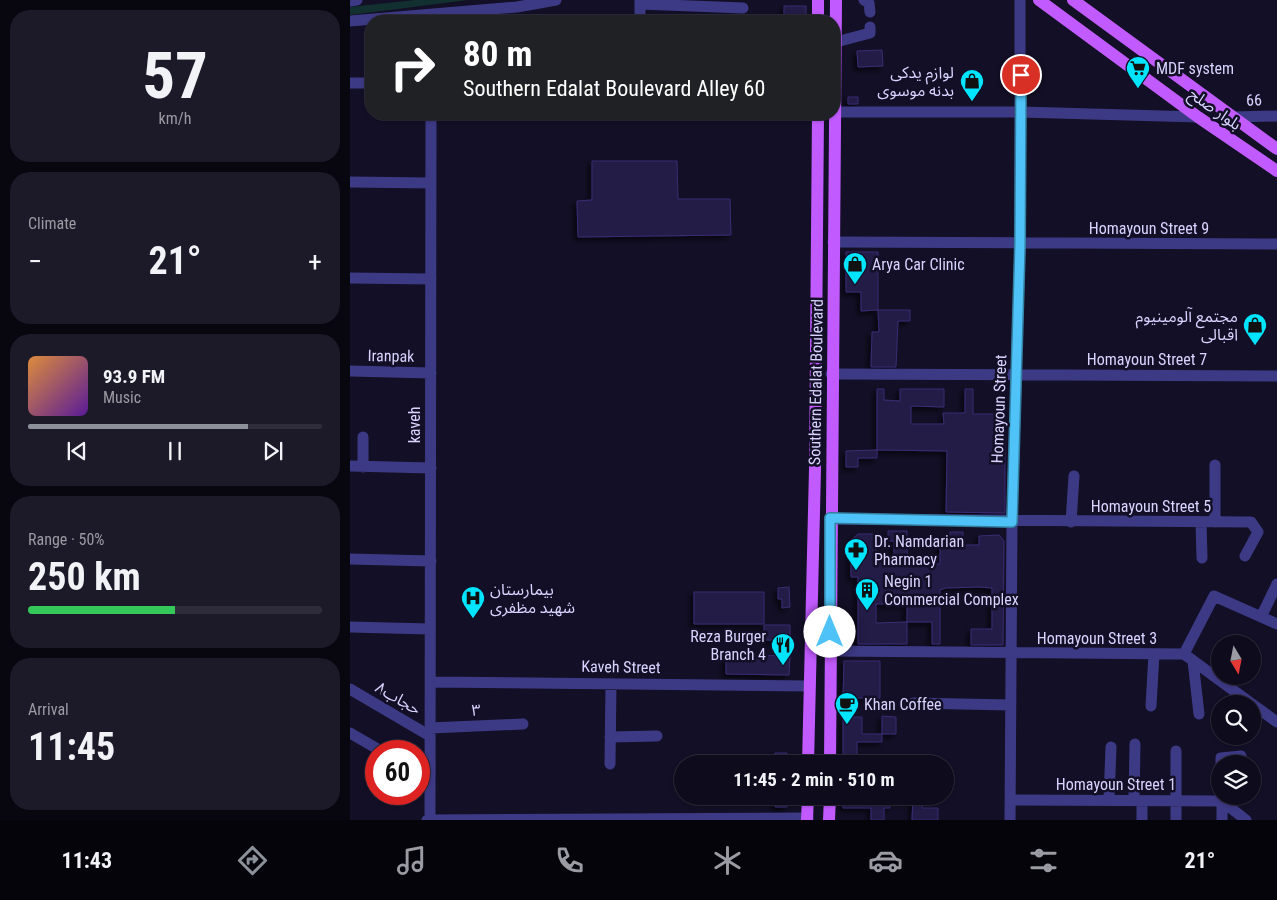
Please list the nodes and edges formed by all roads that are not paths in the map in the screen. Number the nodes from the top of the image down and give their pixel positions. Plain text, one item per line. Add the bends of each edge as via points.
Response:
1 (358, 0) edge
2 (556, 0) edge
3 (818, 0) edge
4 (836, 0) edge
5 (864, 0) edge
6 (1020, 0) edge
7 (1040, 0) edge
8 (1073, 0) edge
9 (350, 1) edge
10 (640, 2) edge
11 (519, 3) edge
12 (743, 8) dead end
13 (870, 12) dead end
14 (444, 15) edge
15 (640, 15) edge
16 (818, 15) edge
17 (836, 15) edge
18 (365, 20) edge
19 (350, 21) edge
20 (870, 26) dead end
21 (840, 41) edge
22 (1131, 43) junction
23 (1118, 58) junction
24 (350, 83) edge
25 (365, 83) edge
26 (840, 112) edge
27 (1021, 112) junction
28 (1277, 116) edge
29 (1198, 117) junction
30 (1232, 117) junction
31 (431, 120) edge
32 (818, 120) edge
33 (834, 120) edge
34 (1277, 149) edge
35 (1277, 171) edge
36 (350, 182) edge
37 (431, 183) junction
38 (833, 242) junction
39 (1020, 244) junction
40 (1277, 244) edge
41 (350, 278) edge
42 (431, 279) junction
43 (350, 371) edge
44 (431, 373) junction
45 (832, 374) junction
46 (1016, 376) junction
47 (1277, 376) edge
48 (363, 437) dead end
49 (1215, 465) dead end
50 (350, 466) edge
51 (363, 467) junction
52 (431, 468) junction
53 (815, 469) junction
54 (831, 470) junction
55 (1074, 476) dead end
56 (830, 518) junction
57 (1012, 522) junction
58 (1071, 522) junction
59 (1202, 522) junction
60 (1215, 522) junction
61 (1245, 556) dead end
62 (1202, 558) dead end
63 (350, 559) edge
64 (430, 560) junction
65 (1277, 584) edge
66 (1262, 617) junction
67 (1277, 624) edge
68 (350, 627) edge
69 (430, 629) junction
70 (830, 651) junction
71 (1011, 654) junction
72 (1154, 654) junction
73 (1188, 658) junction
74 (431, 682) junction
75 (611, 684) junction
76 (810, 686) junction
77 (350, 689) edge
78 (1239, 695) edge
79 (913, 703) dead end
80 (1010, 705) junction
81 (1151, 706) dead end
82 (1261, 710) edge
83 (1199, 714) dead end
84 (1277, 722) edge
85 (523, 724) dead end
86 (430, 732) junction
87 (350, 733) edge
88 (657, 736) dead end
89 (610, 737) junction
90 (430, 740) edge
91 (365, 742) edge
92 (1135, 744) dead end
93 (1111, 747) dead end
94 (1176, 751) dead end
95 (808, 755) edge
96 (830, 755) edge
97 (610, 764) dead end
98 (1211, 799) edge
99 (1010, 800) junction
100 (1109, 800) junction
101 (1138, 800) junction
102 (1176, 801) junction
103 (429, 805) edge
104 (808, 805) edge
105 (830, 805) edge
106 (1222, 805) edge
107 (1229, 805) edge
108 (467, 819) edge
109 (538, 819) edge
110 (773, 819) edge
111 (807, 819) edge
112 (429, 820) edge
113 (830, 820) edge
114 (1010, 820) edge
115 (1142, 820) edge
116 (1176, 820) edge
117 (1222, 820) edge
118 (1246, 820) edge

1 - 9 street
2 - 11 street
3 - 16 main road
4 - 17 main road, Southern Edalat Boulevard
5 - 13 street via 869,3
6 - 27 street, Homayoun Street
7 - 23 main road, بلوار صلح
8 - 22 main road, بلوار صلح
10 - 12 street
10 - 15 street
11 - 14 street
18 - 19 street
20 - 21 street via 870,33
22 - 23 main road
22 - 30 main road, بلوار صلح
23 - 29 main road, بلوار صلح
24 - 25 street
26 - 27 street
27 - 29 street
27 - 39 street, Homayoun Street
28 - 30 street, 66
29 - 35 main road, بلوار صلح
30 - 34 main road, بلوار صلح
31 - 37 street, kaveh
32 - 53 main road, Southern Edalat Boulevard
33 - 38 main road, Southern Edalat Boulevard
36 - 37 street
37 - 42 street, kaveh
38 - 39 street, Homayoun Street 9
38 - 45 main road, Southern Edalat Boulevard
39 - 40 street, Homayoun Street 9
39 - 46 street, Homayoun Street
41 - 42 street
42 - 44 street, kaveh
43 - 44 street, Iranpak
44 - 52 street, kaveh
45 - 46 street, Homayoun Street 7
45 - 54 main road, Southern Edalat Boulevard
46 - 47 street, Homayoun Street 7
46 - 57 street, Homayoun Street
48 - 51 street
49 - 60 street
50 - 51 street
51 - 52 street
52 - 64 street, kaveh
53 - 54 main road
53 - 76 main road, Southern Edalat Boulevard
54 - 56 main road, Southern Edalat Boulevard
55 - 58 street
56 - 57 street, Homayoun Street 5
56 - 70 main road, Southern Edalat Boulevard
57 - 58 street, Homayoun Street 5
57 - 71 street, Homayoun Street
58 - 59 street, Homayoun Street 5
59 - 60 street, Homayoun Street 5
59 - 62 street
60 - 61 street, Homayoun Street 5 via 1251,522 1258,532
63 - 64 street
64 - 69 street, kaveh
65 - 66 street
66 - 67 street
66 - 73 street via 1214,596
68 - 69 street
69 - 74 street, kaveh
70 - 71 street, Homayoun Street 3
70 - 96 main road, Southern Edalat Boulevard
71 - 72 street, Homayoun Street 3
71 - 80 street, Homayoun Street
72 - 73 street, Homayoun Street 3
72 - 81 street
73 - 78 street
73 - 83 street
74 - 75 street, Kaveh Street
74 - 86 street, kaveh
75 - 76 street, Kaveh Street
75 - 89 street
76 - 95 main road, Southern Edalat Boulevard
77 - 86 street, حجاب۸
79 - 80 street
80 - 99 street, Homayoun Street
82 - 84 street
85 - 86 street, ۳
86 - 90 street, kaveh
87 - 91 street
88 - 89 street
89 - 97 street
92 - 101 street
93 - 100 street
94 - 102 street
98 - 102 street, Homayoun Street 1
99 - 100 street, Homayoun Street 1
99 - 114 street, Homayoun Street
100 - 101 street, Homayoun Street 1
101 - 102 street, Homayoun Street 1
101 - 115 street
102 - 116 street
103 - 112 street, kaveh
104 - 111 main road
105 - 113 main road
106 - 117 street
107 - 118 street
108 - 109 street
108 - 112 street
109 - 110 street
110 - 111 street

